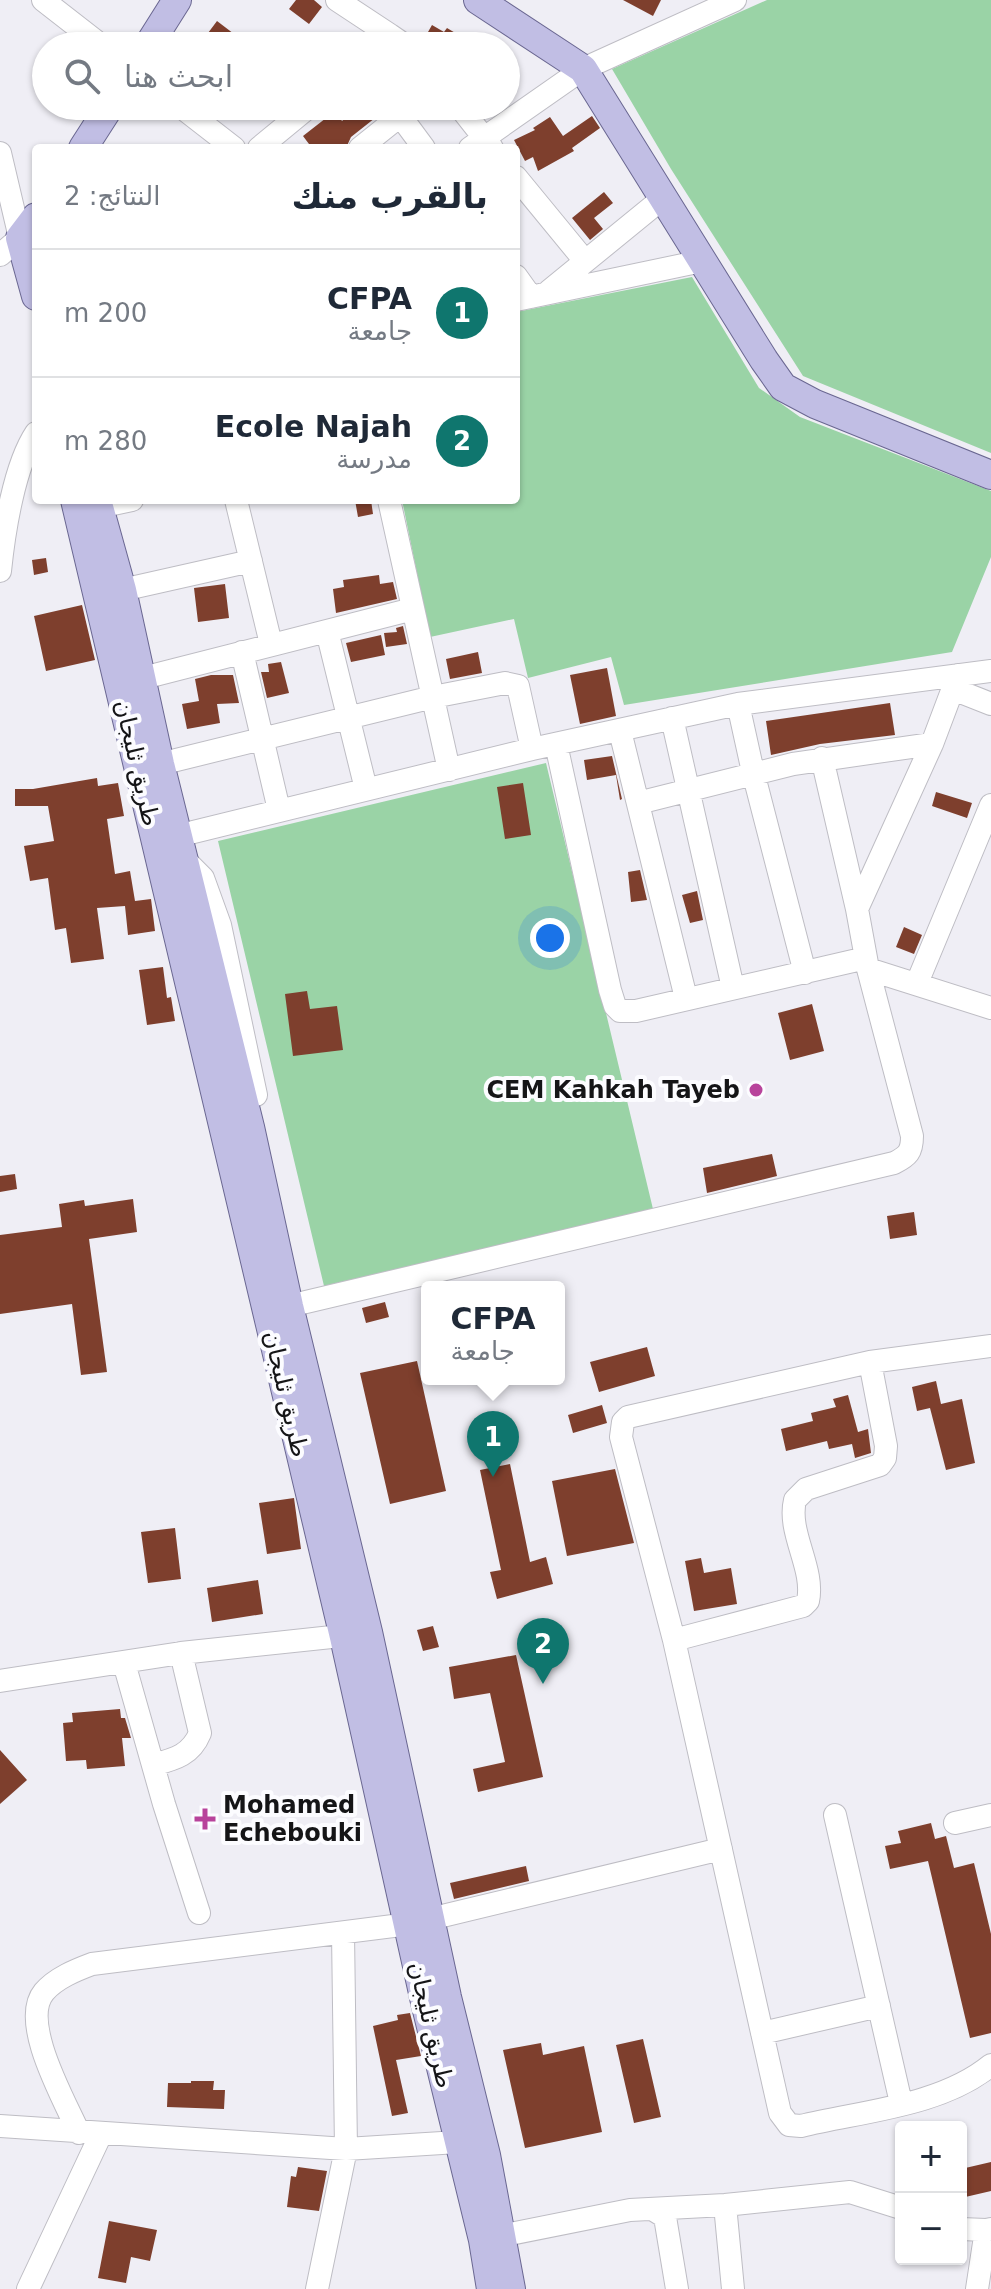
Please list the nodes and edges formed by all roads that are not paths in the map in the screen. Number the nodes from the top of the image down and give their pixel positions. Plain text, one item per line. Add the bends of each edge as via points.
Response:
1 (43, 0) edge
2 (177, 0) edge
3 (337, 0) edge
4 (478, 0) edge
5 (691, 0) edge
6 (735, 0) edge
7 (671, 30) junction
8 (84, 32) edge
9 (157, 32) edge
10 (378, 32) edge
11 (583, 69) junction
12 (520, 116) edge
13 (101, 120) edge
14 (198, 120) edge
15 (293, 120) edge
16 (387, 120) edge
17 (403, 120) edge
18 (467, 120) edge
19 (515, 120) edge
20 (86, 144) edge
21 (229, 144) edge
22 (264, 144) edge
23 (364, 144) edge
24 (421, 144) edge
25 (481, 144) edge
26 (483, 144) edge
27 (0, 153) edge
28 (520, 182) edge
29 (663, 198) junction
30 (19, 237) edge
31 (585, 261) junction
32 (702, 261) junction
33 (32, 281) edge
34 (531, 297) edge
35 (32, 441) edge
36 (991, 475) edge
37 (90, 504) edge
38 (91, 504) edge
39 (237, 504) edge
40 (390, 504) edge
41 (251, 561) junction
42 (0, 571) edge
43 (122, 590) junction
44 (413, 609) junction
45 (327, 631) junction
46 (271, 644) junction
47 (242, 652) junction
48 (991, 671) edge
49 (143, 678) junction
50 (956, 682) junction
51 (433, 697) junction
52 (738, 704) junction
53 (991, 704) edge
54 (349, 717) junction
55 (672, 718) junction
56 (620, 731) junction
57 (262, 739) junction
58 (556, 744) junction
59 (932, 744) junction
60 (532, 749) junction
61 (822, 758) junction
62 (160, 764) junction
63 (449, 770) junction
64 (753, 772) junction
65 (366, 789) junction
66 (689, 789) junction
67 (638, 803) junction
68 (991, 805) edge
69 (279, 810) junction
70 (172, 845) junction
71 (857, 909) junction
72 (867, 964) junction
73 (805, 973) junction
74 (917, 983) junction
75 (733, 988) junction
76 (686, 998) junction
77 (991, 1008) edge
78 (238, 1130) junction
79 (289, 1306) junction
80 (991, 1346) edge
81 (870, 1362) junction
82 (356, 1634) junction
83 (674, 1640) junction
84 (181, 1653) junction
85 (124, 1663) junction
86 (0, 1681) edge
87 (153, 1765) junction
88 (835, 1815) dead end
89 (991, 1815) edge
90 (955, 1823) dead end
91 (721, 1849) junction
92 (199, 1913) dead end
93 (420, 1922) junction
94 (343, 1933) junction
95 (879, 2006) junction
96 (762, 2033) junction
97 (989, 2068) edge
98 (901, 2103) junction
99 (0, 2126) edge
100 (90, 2133) junction
101 (458, 2142) junction
102 (346, 2149) junction
103 (725, 2205) junction
104 (895, 2206) edge
105 (652, 2209) junction
106 (967, 2229) edge
107 (988, 2229) edge
108 (492, 2237) junction
109 (28, 2289) edge
110 (317, 2289) edge
111 (491, 2289) edge
112 (511, 2289) edge
113 (677, 2289) edge
114 (733, 2289) edge
115 (977, 2289) edge

1 - 8 street
2 - 9 main road
3 - 10 street
4 - 11 main road
5 - 7 street
6 - 7 street
7 - 11 street
11 - 12 street
11 - 29 main road
13 - 20 main road
14 - 21 street
15 - 22 street
16 - 23 street
17 - 24 street
18 - 25 street
19 - 26 street
27 - 30 street
28 - 31 street
29 - 31 street
29 - 32 main road
30 - 33 main road
31 - 34 street
32 - 34 street
32 - 36 main road via 783,387
35 - 42 street via 3,536
37 - 70 main road, طريق ثليجان
38 - 43 main road, طريق ثليجان
39 - 41 street
40 - 44 street
41 - 43 street
41 - 46 street
43 - 49 main road, طريق ثليجان
44 - 45 street
44 - 51 street
45 - 46 street
45 - 54 street
46 - 47 street
47 - 49 street
47 - 57 street
48 - 50 street
49 - 62 main road, طريق ثليجان
50 - 52 street
50 - 53 street
50 - 59 street
51 - 54 street
51 - 60 street via 513,683
51 - 63 street
52 - 55 street
52 - 64 street
54 - 57 street
54 - 65 street
55 - 56 street
55 - 66 street
56 - 58 street
56 - 67 street
57 - 62 street
57 - 69 street
58 - 60 street
58 - 76 street via 615,1006 626,1012
59 - 61 street
59 - 71 street
60 - 63 street
61 - 64 street
61 - 71 street
62 - 70 main road, طريق ثليجان
63 - 65 street
64 - 66 street
64 - 73 street
65 - 69 street
66 - 67 street
66 - 75 street
67 - 76 street
68 - 74 street
69 - 70 street
70 - 78 main road, طريق ثليجان
71 - 72 street
72 - 73 street
72 - 74 street
72 - 79 street via 912,1136 907,1157
73 - 75 street
74 - 77 street
75 - 76 street
78 - 79 main road, طريق ثليجان
78 - 82 main road, طريق ثليجان
79 - 82 main road, طريق ثليجان
80 - 81 street
81 - 83 street via 885,1458 880,1465 806,1489 795,1500 808,1601
81 - 83 street via 623,1422 621,1437
82 - 84 street
82 - 93 main road, طريق ثليجان
83 - 91 street
84 - 85 street
84 - 87 street via 200,1733 183,1756
85 - 86 street
85 - 87 street
87 - 92 street
88 - 95 street
89 - 90 street
91 - 93 street
91 - 96 street
93 - 94 street
93 - 101 main road, طريق ثليجان
93 - 108 main road, طريق ثليجان via 486,2155
94 - 100 street via 92,1964 43,1993 36,2014 39,2039
94 - 102 street
95 - 96 street
95 - 98 street
96 - 98 street via 780,2113 789,2125
97 - 98 street via 938,2095
99 - 100 street
100 - 102 street
100 - 109 street
101 - 102 street
101 - 108 main road, طريق ثليجان
102 - 110 street
103 - 104 street via 850,2192
103 - 105 street
103 - 114 street
105 - 108 street
105 - 113 street via 665,2217
106 - 107 street
107 - 115 street
108 - 111 main road, طريق ثليجان
108 - 112 main road, طريق ثليجان

